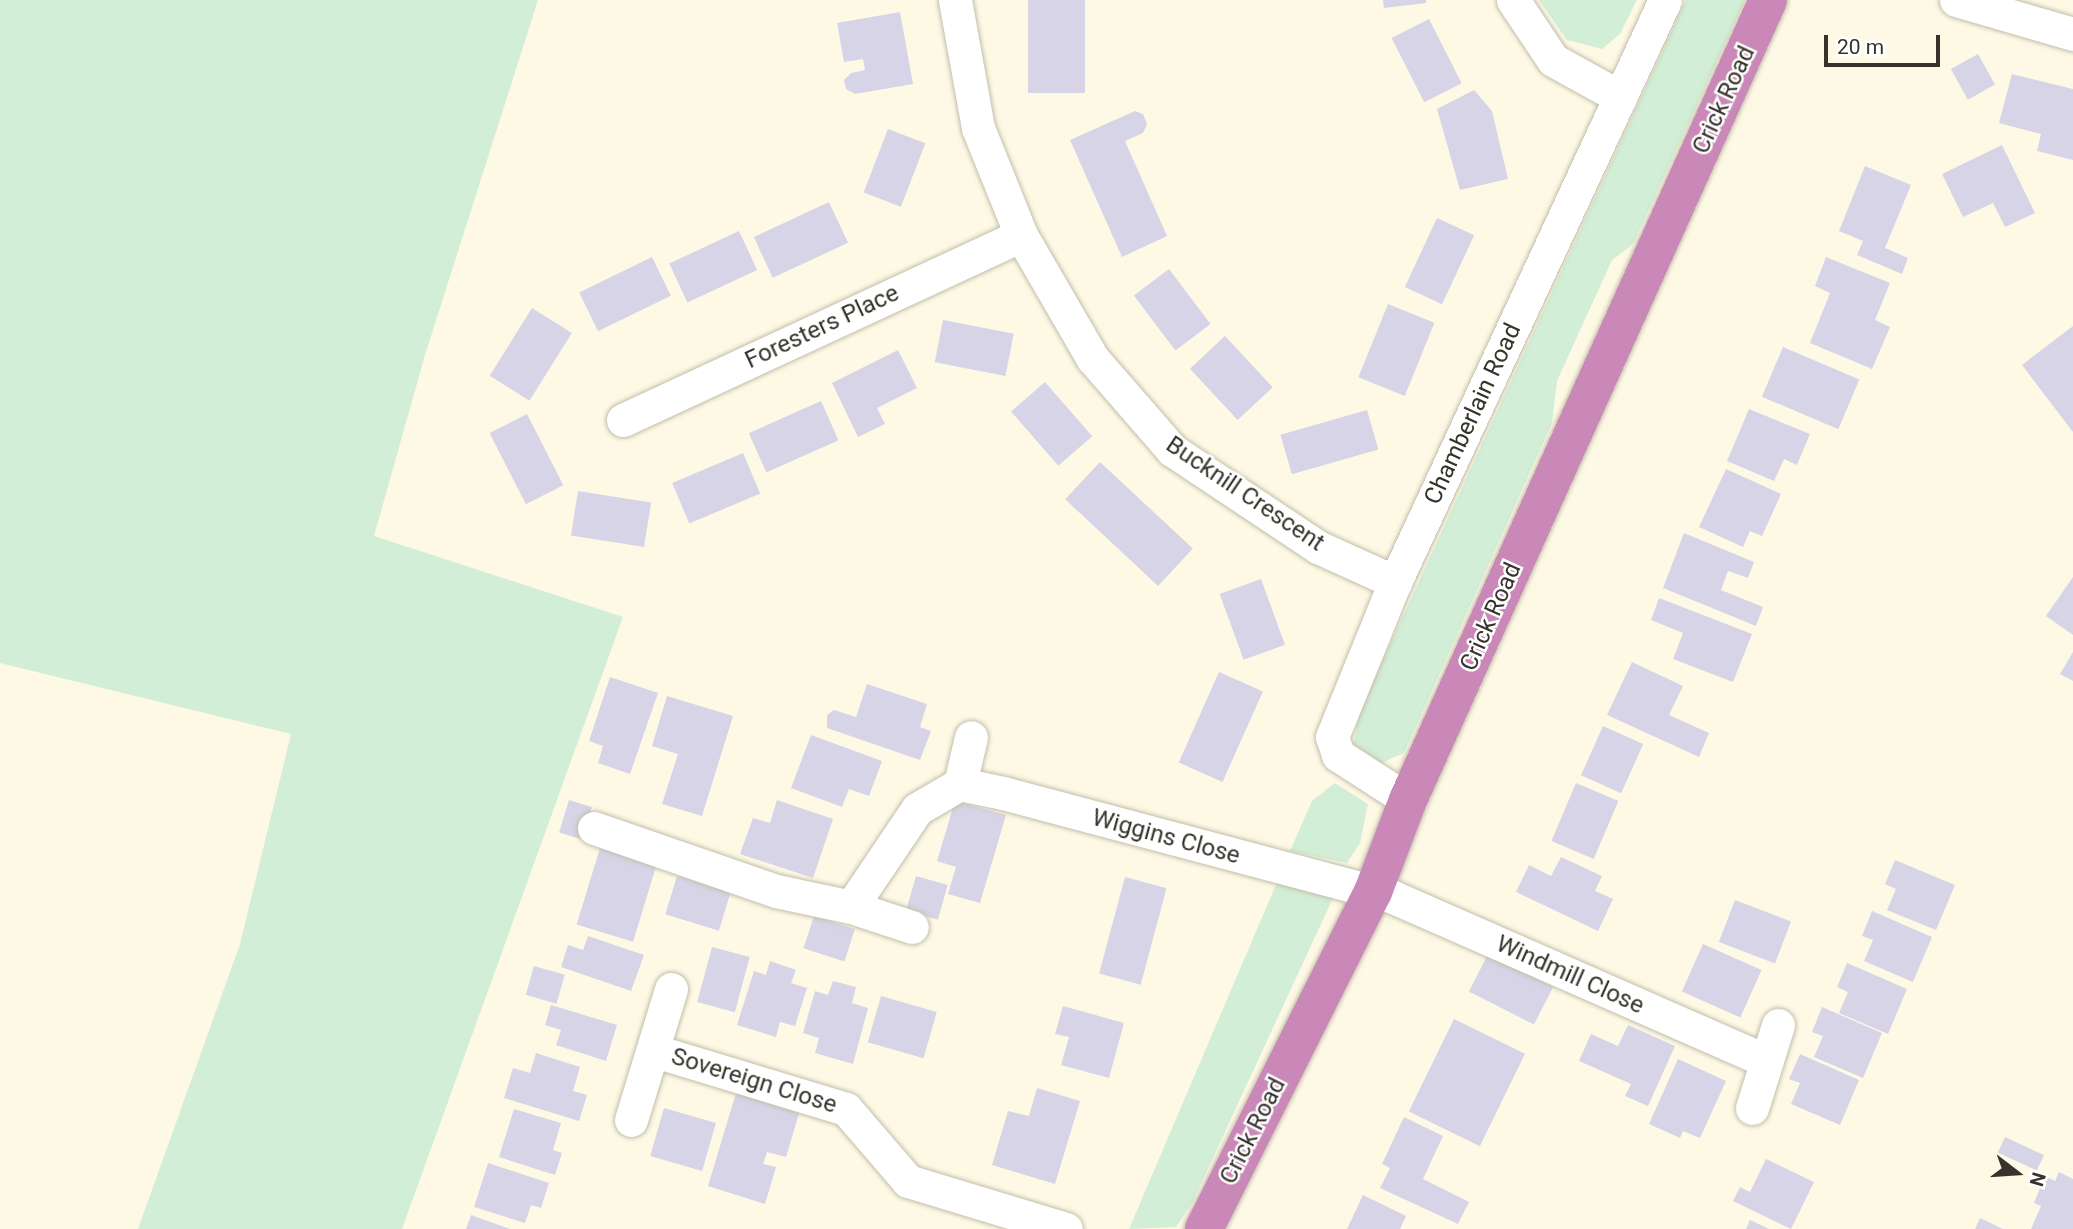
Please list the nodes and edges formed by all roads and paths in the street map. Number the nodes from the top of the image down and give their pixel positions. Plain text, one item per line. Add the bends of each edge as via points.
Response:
1 (955, 0) edge
2 (1513, 0) edge
3 (1665, 0) edge
4 (1768, 0) edge
5 (1956, 0) edge
6 (2073, 34) edge
7 (1620, 97) junction
8 (1021, 235) junction
9 (623, 420) dead end
10 (1395, 582) junction
11 (971, 737) dead end
12 (960, 784) junction
13 (1408, 800) junction
14 (594, 828) dead end
15 (1373, 892) junction
16 (851, 907) junction
17 (912, 927) dead end
18 (671, 989) dead end
19 (1778, 1025) dead end
20 (655, 1051) junction
21 (1767, 1060) junction
22 (1752, 1108) dead end
23 (631, 1120) dead end
24 (1066, 1229) edge
25 (1204, 1229) edge

1 - 8 street, Bucknill Crescent via 978,128
2 - 7 street via 1553,60
3 - 7 street, Chamberlain Road
4 - 13 highway, Crick Road
5 - 6 street
7 - 10 street, Chamberlain Road
8 - 9 street, Foresters Place
8 - 10 street, Bucknill Crescent via 1093,359 1172,450 1318,547
10 - 13 street, Chamberlain Road via 1332,737 1338,755
11 - 12 street
12 - 15 street, Wiggins Close
12 - 16 street via 917,809
13 - 15 highway, Crick Road
14 - 16 street via 776,891
15 - 21 street, Windmill Close
15 - 25 highway, Crick Road
16 - 17 street
18 - 20 street
19 - 21 street
20 - 23 street
20 - 24 street, Sovereign Close via 846,1109 908,1181
21 - 22 street

